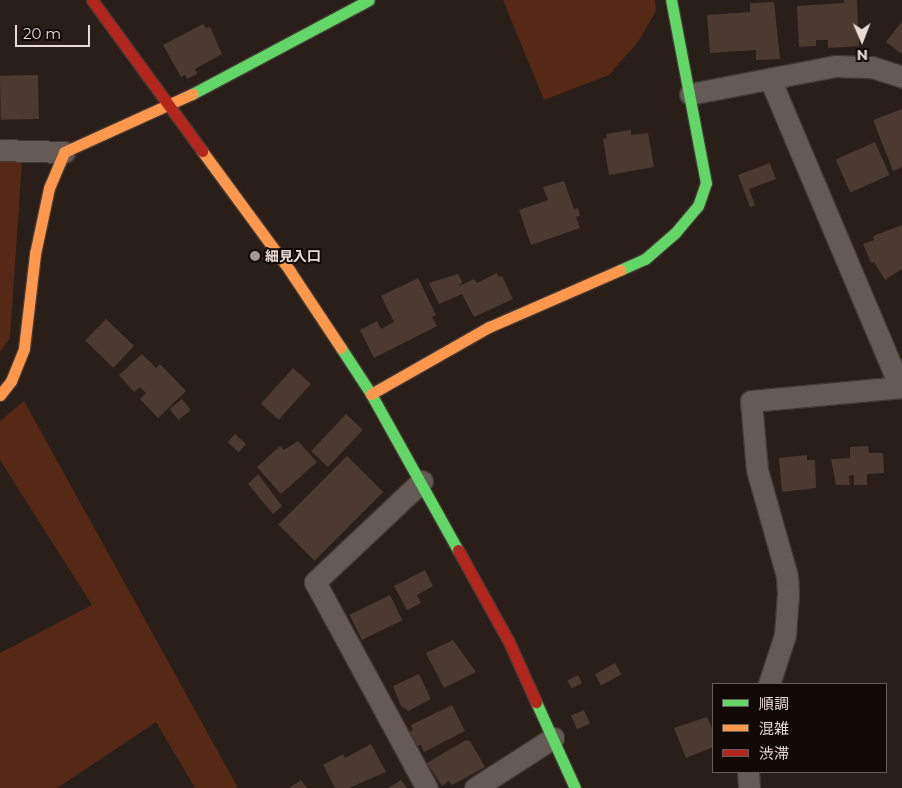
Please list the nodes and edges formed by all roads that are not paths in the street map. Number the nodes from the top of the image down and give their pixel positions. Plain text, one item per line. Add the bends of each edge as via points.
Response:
1 (92, 0) edge
2 (369, 0) edge
3 (671, 0) edge
4 (902, 77) edge
5 (770, 79) junction
6 (690, 94) junction
7 (167, 107) junction
8 (0, 150) edge
9 (64, 152) junction
10 (901, 387) edge
11 (371, 394) junction
12 (0, 395) edge
13 (422, 481) junction
14 (769, 683) edge
15 (553, 738) junction
16 (748, 773) edge
17 (428, 788) edge
18 (475, 788) edge
19 (576, 788) edge
20 (749, 788) edge

1 - 7 street
2 - 7 street
3 - 6 street
4 - 5 street via 872,67 835,66
5 - 6 street
5 - 10 street
6 - 11 street via 706,183 698,206 676,233 645,259 489,328
7 - 9 street
7 - 11 street via 290,270
8 - 9 street
9 - 12 street via 49,188 35,254 24,348 11,381
10 - 14 street via 751,401 757,470 787,576 785,635
11 - 13 street
13 - 15 street via 509,642
13 - 17 street via 315,582
15 - 18 street
15 - 19 street
16 - 20 street

